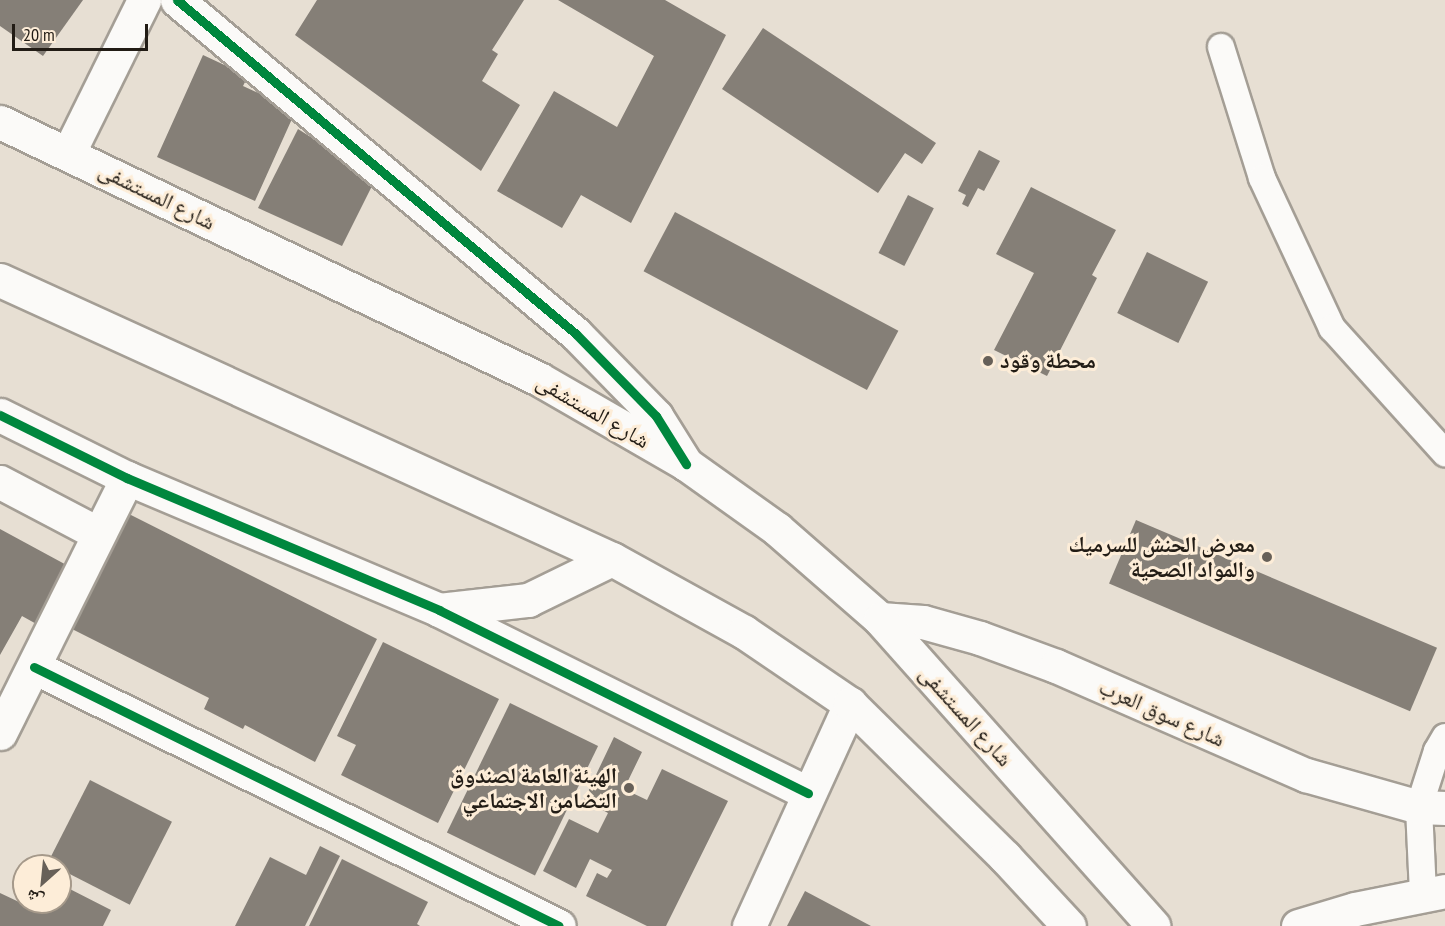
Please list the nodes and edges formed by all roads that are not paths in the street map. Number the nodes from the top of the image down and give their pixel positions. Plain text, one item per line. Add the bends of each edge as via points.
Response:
1 (144, 0) edge
2 (177, 0) edge
3 (1221, 47) dead end
4 (0, 122) edge
5 (68, 154) junction
6 (0, 280) edge
7 (0, 415) edge
8 (1445, 453) edge
9 (686, 465) junction
10 (127, 478) junction
11 (0, 482) edge
12 (97, 533) junction
13 (612, 559) junction
14 (439, 610) junction
15 (880, 618) junction
16 (34, 667) junction
17 (850, 704) junction
18 (0, 733) edge
19 (1445, 737) edge
20 (808, 793) junction
21 (1432, 807) edge
22 (1434, 892) edge
23 (559, 926) edge
24 (749, 926) edge
25 (1069, 926) edge
26 (1154, 926) edge
27 (1298, 926) edge

1 - 5 main road
2 - 9 main road via 576,334 656,416
3 - 8 lane via 1262,178 1332,328
4 - 5 main road, شارع المستشفى
5 - 9 main road, شارع المستشفى via 539,379
6 - 13 main road
7 - 10 main road
9 - 15 main road, شارع المستشفى via 777,529
10 - 12 main road
10 - 14 main road
11 - 12 main road
12 - 16 main road
13 - 14 main road via 528,600
13 - 17 main road via 744,632
14 - 20 main road
15 - 21 main road, شارع سوق العرب via 923,622 980,638 1056,666 1306,774
15 - 26 main road, شارع المستشفى
16 - 18 main road
16 - 23 main road
17 - 20 main road
17 - 25 main road
19 - 21 lane via 1437,751
20 - 24 main road
21 - 22 lane
22 - 27 main road

